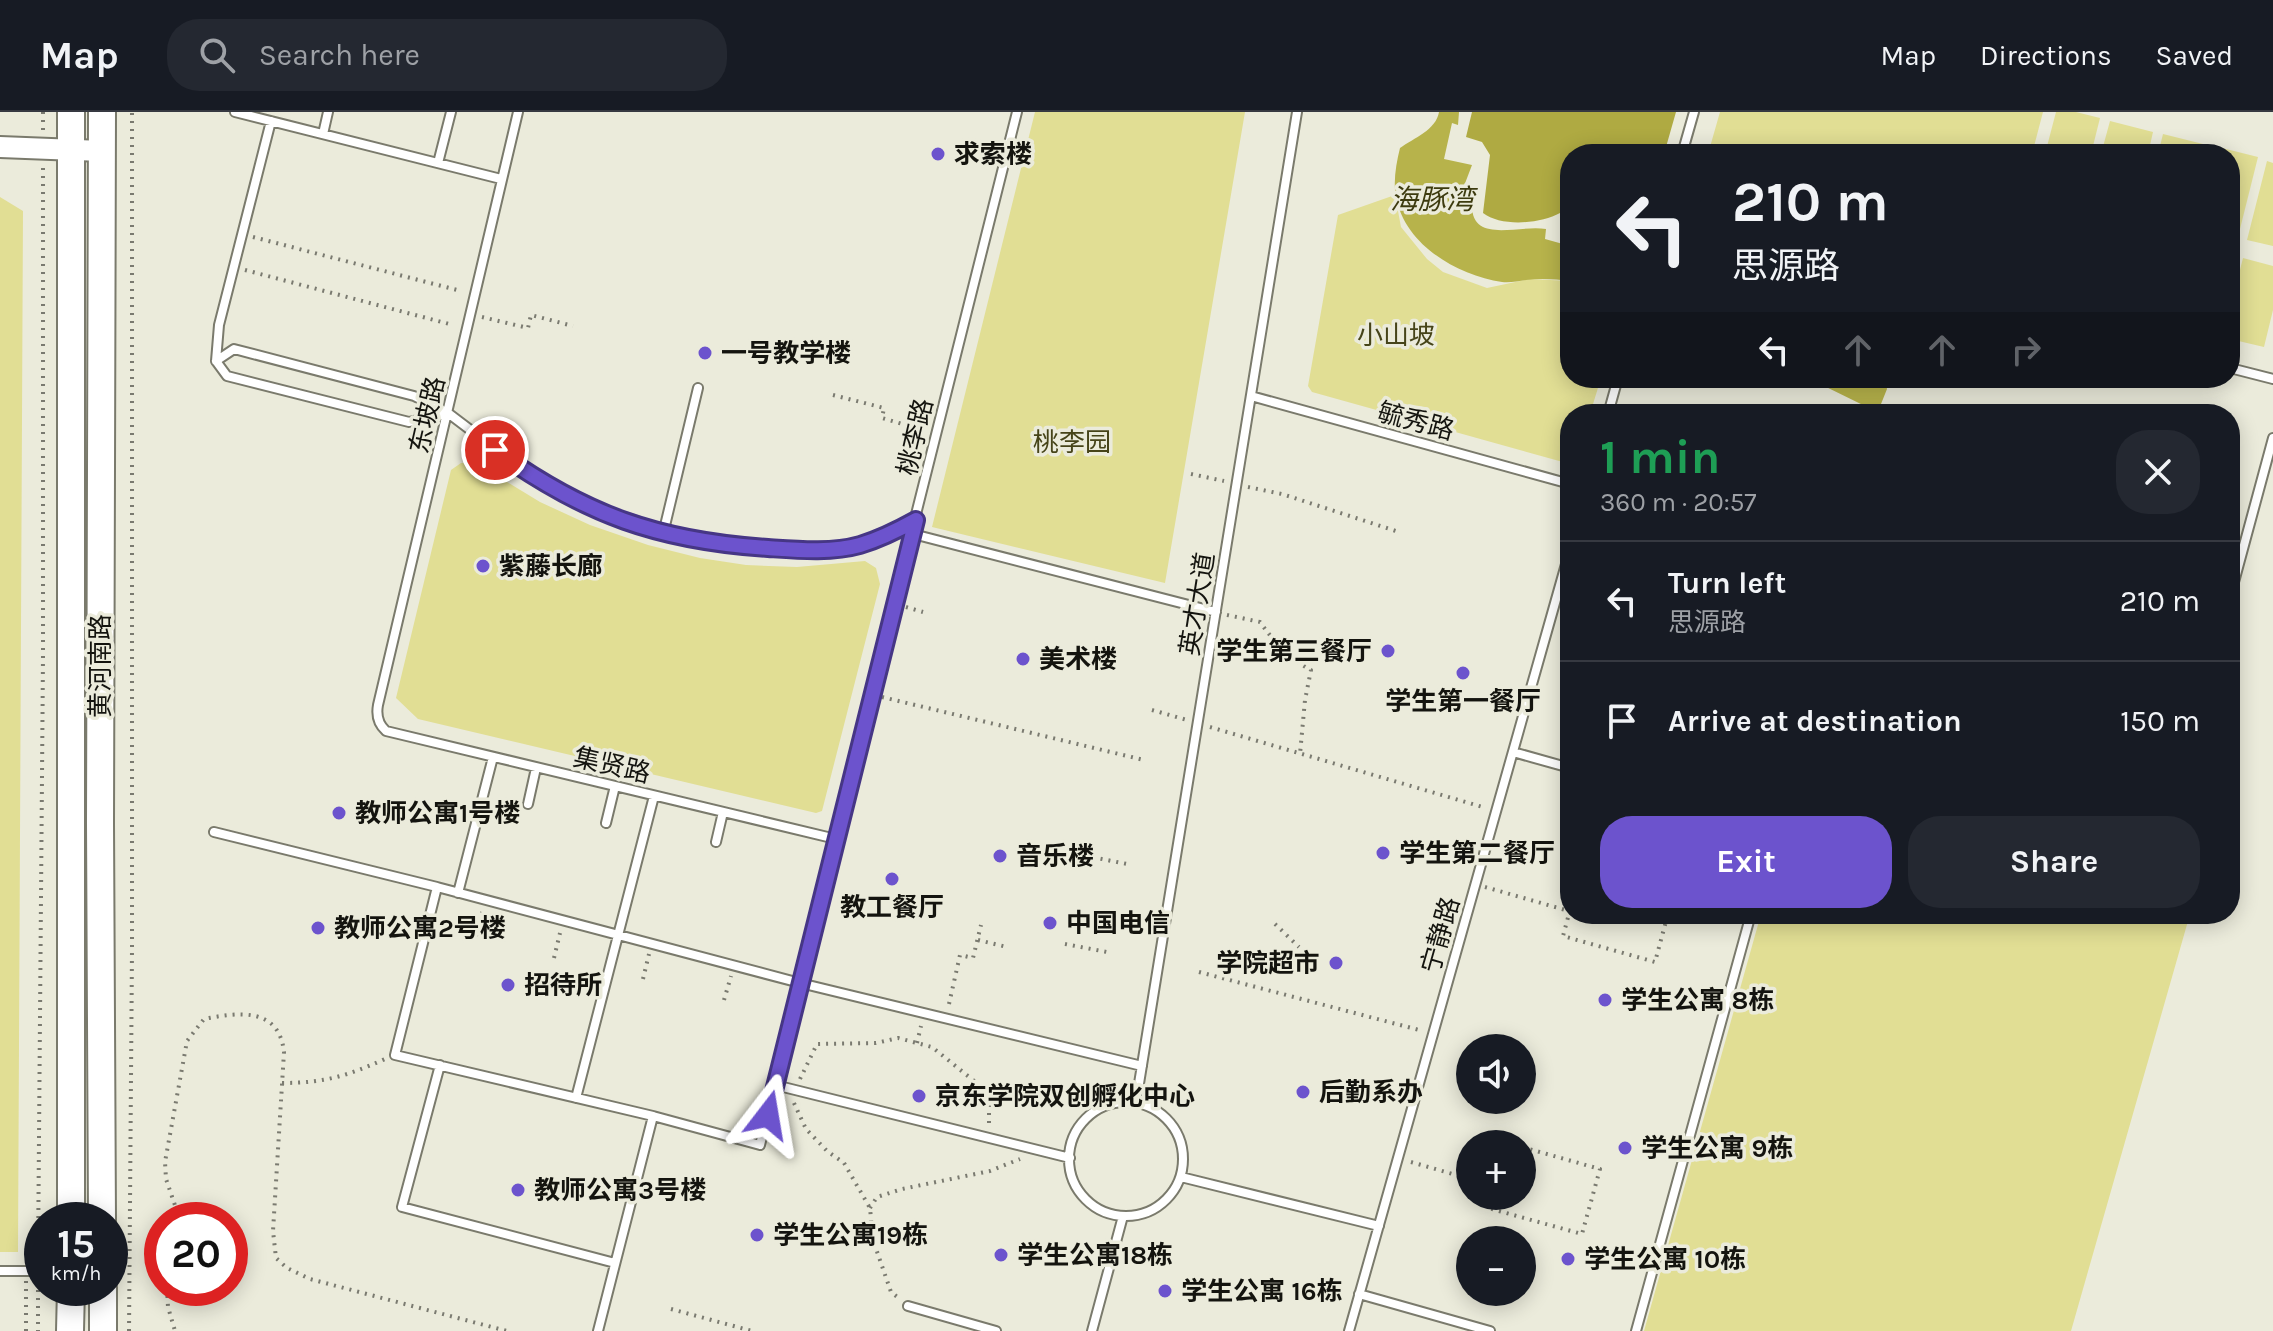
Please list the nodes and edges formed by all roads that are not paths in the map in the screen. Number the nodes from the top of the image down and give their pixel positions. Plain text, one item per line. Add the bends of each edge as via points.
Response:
1 (71, 112) edge
2 (102, 112) edge
3 (235, 112) edge
4 (280, 112) edge
5 (328, 112) edge
6 (451, 112) edge
7 (518, 112) edge
8 (1017, 112) edge
9 (1297, 112) edge
10 (1694, 112) edge
11 (274, 122) junction
12 (323, 134) junction
13 (1685, 144) edge
14 (0, 147) edge
15 (71, 150) junction
16 (102, 151) junction
17 (438, 163) junction
18 (501, 179) junction
19 (216, 361) junction
20 (2240, 371) edge
21 (2273, 379) edge
22 (698, 388) dead end
23 (1251, 396) junction
24 (448, 413) junction
25 (2273, 438) edge
26 (1560, 481) edge
27 (916, 520) junction
28 (663, 534) junction
29 (913, 534) junction
30 (2240, 560) edge
31 (1560, 585) edge
32 (1216, 612) junction
33 (381, 726) joint
34 (1513, 752) junction
35 (493, 757) junction
36 (1560, 765) edge
37 (536, 768) junction
38 (615, 786) junction
39 (654, 796) junction
40 (528, 804) dead end
41 (723, 812) junction
42 (606, 823) dead end
43 (214, 832) dead end
44 (836, 839) junction
45 (716, 842) dead end
46 (437, 887) junction
47 (458, 893) junction
48 (1748, 924) edge
49 (618, 935) junction
50 (800, 983) junction
51 (440, 1065) junction
52 (1142, 1066) junction
53 (775, 1085) junction
54 (576, 1098) junction
55 (1136, 1102) junction
56 (653, 1116) junction
57 (1070, 1158) junction
58 (1181, 1177) junction
59 (71, 1202) edge
60 (102, 1202) edge
61 (1123, 1216) junction
62 (1379, 1226) junction
63 (615, 1263) junction
64 (0, 1271) edge
65 (24, 1271) edge
66 (1359, 1294) junction
67 (71, 1306) edge
68 (103, 1306) edge
69 (908, 1306) road end
70 (70, 1331) edge
71 (103, 1331) edge
72 (598, 1331) edge
73 (996, 1331) edge
74 (1092, 1331) edge
75 (1349, 1331) edge
76 (1490, 1331) edge
77 (1636, 1331) edge

1 - 15 main road, 黄河南路
2 - 16 main road, 黄河南路
3 - 11 lane
4 - 11 lane
5 - 12 lane
6 - 17 lane
7 - 18 lane, 东坡路
8 - 27 lane, 桃李路
9 - 23 lane, 英才大道
10 - 13 lane
11 - 12 lane
11 - 19 lane via 219,325
12 - 17 lane
14 - 15 street
15 - 16 street
15 - 59 main road, 黄河南路
16 - 60 main road, 黄河南路
17 - 18 lane
18 - 24 lane, 东坡路
19 - 24 lane via 234,349 414,396
19 - 24 lane via 227,376 409,422
20 - 21 lane
22 - 28 lane
23 - 26 lane, 毓秀路
23 - 32 lane, 英才大道
24 - 28 lane via 535,479 598,512
24 - 33 lane, 东坡路 via 378,705
25 - 30 lane
27 - 28 lane via 857,546 804,550 722,545
27 - 29 lane, 桃李路
29 - 32 lane
29 - 44 lane, 桃李路
31 - 34 lane, 宁静路
32 - 52 lane, 英才大道
33 - 35 lane, 集贤路
34 - 36 lane
34 - 62 lane, 宁静路
35 - 37 lane, 集贤路
35 - 47 lane
37 - 38 lane, 集贤路
37 - 40 lane
38 - 39 lane, 集贤路
38 - 42 lane
39 - 41 lane, 集贤路
39 - 49 lane
41 - 44 lane, 集贤路
41 - 45 lane
43 - 46 lane
44 - 50 lane, 桃李路
46 - 47 lane
46 - 51 lane via 395,1055
47 - 49 lane
48 - 77 lane
49 - 50 lane
49 - 54 lane
50 - 52 lane
50 - 53 lane, 桃李路
51 - 54 lane
51 - 63 lane via 402,1207
52 - 55 lane, 英才大道
53 - 56 lane, 桃李路 via 760,1145
53 - 57 lane
54 - 56 lane
55 - 57 lane via 1101,1107 1086,1118 1075,1132
55 - 58 lane via 1170,1122 1184,1158
56 - 63 lane
57 - 61 lane via 1075,1184 1085,1199
58 - 61 lane via 1157,1208
58 - 62 lane
61 - 74 lane
62 - 66 lane, 宁静路
63 - 72 lane
64 - 65 lane
66 - 75 lane, 宁静路
66 - 76 lane
67 - 70 main road
68 - 71 main road
69 - 73 lane

